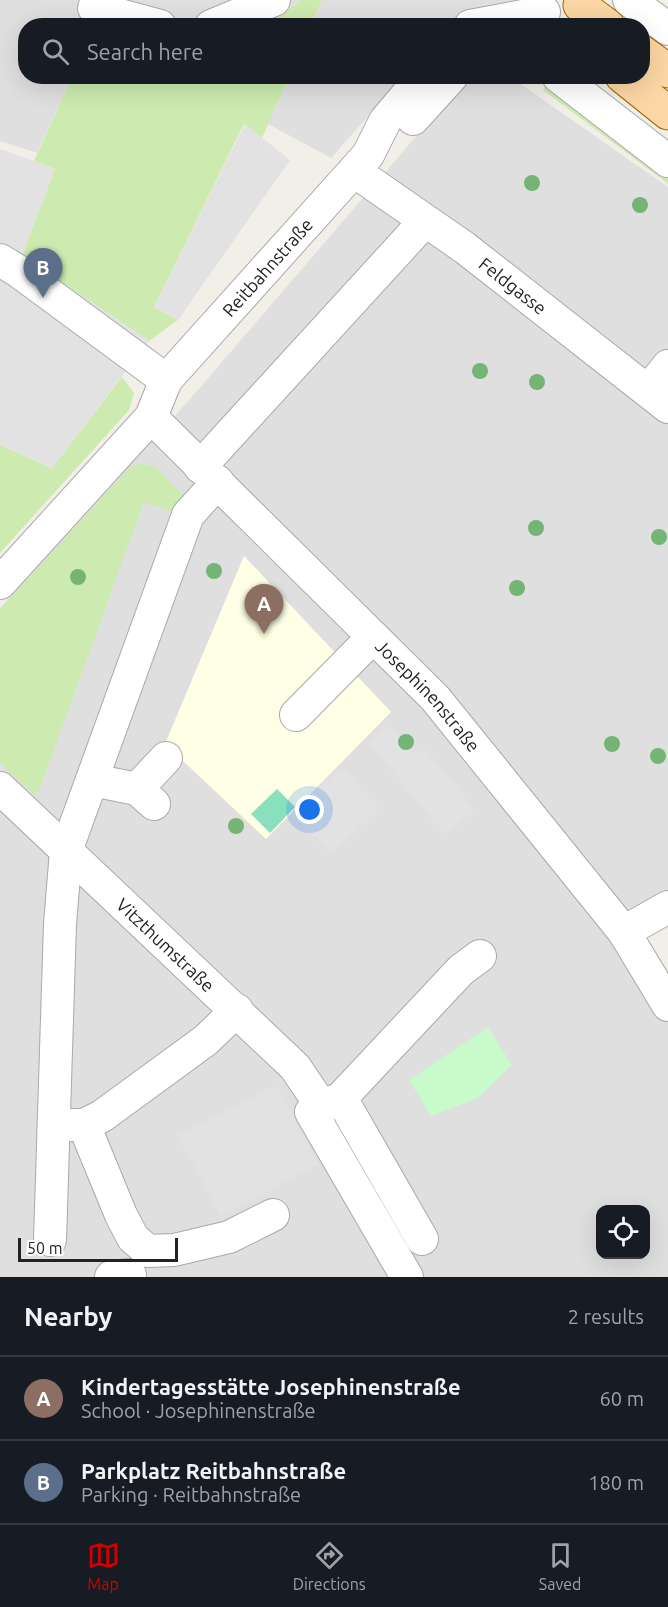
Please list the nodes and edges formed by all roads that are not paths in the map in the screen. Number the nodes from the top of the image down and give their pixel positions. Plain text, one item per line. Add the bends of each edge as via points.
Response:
1 (98, 0) edge
2 (274, 0) edge
3 (511, 0) edge
4 (629, 0) edge
5 (552, 8) edge
6 (131, 18) edge
7 (230, 18) edge
8 (506, 18) edge
9 (583, 18) edge
10 (668, 29) edge
11 (650, 58) edge
12 (668, 71) edge
13 (416, 84) edge
14 (445, 84) edge
15 (568, 84) edge
16 (632, 84) edge
17 (668, 113) edge
18 (668, 161) edge
19 (361, 163) junction
20 (425, 221) junction
21 (9, 266) edge
22 (668, 366) edge
23 (166, 380) junction
24 (658, 399) edge
25 (152, 417) junction
26 (209, 475) junction
27 (0, 583) edge
28 (374, 637) junction
29 (296, 715) dead end
30 (166, 758) dead end
31 (92, 780) junction
32 (0, 788) edge
33 (66, 850) junction
34 (668, 907) edge
35 (624, 932) junction
36 (480, 956) dead end
37 (668, 1005) edge
38 (237, 1010) junction
39 (332, 1103) junction
40 (53, 1125) junction
41 (84, 1125) junction
42 (273, 1215) dead end
43 (422, 1239) dead end
44 (50, 1240) dead end
45 (407, 1277) edge

1 - 6 street via 94,8
2 - 7 street
3 - 5 street
4 - 10 street
5 - 8 street
5 - 9 main road
11 - 12 main road
13 - 19 street, Reitbahnstraße via 385,121
14 - 19 street, Reitbahnstraße via 397,135
15 - 18 street
16 - 17 main road
19 - 20 street, Feldgasse
19 - 23 street, Reitbahnstraße
20 - 24 street, Feldgasse
20 - 26 street via 390,272 271,388
21 - 23 street
22 - 24 street
23 - 25 street, Reitbahnstraße
25 - 26 street, Josephinenstraße
25 - 27 street, Reitbahnstraße
26 - 28 street, Josephinenstraße
26 - 31 street via 188,516
28 - 29 street
28 - 35 street, Josephinenstraße via 435,698
30 - 31 street via 146,797
31 - 33 street
32 - 33 street, Vitzthumstraße
33 - 38 street, Vitzthumstraße
33 - 40 street
34 - 35 street
35 - 37 street, Josephinenstraße
36 - 39 street via 461,970
38 - 39 street, Vitzthumstraße
38 - 41 street via 206,1040
39 - 43 street, Vitzthumstraße
39 - 45 street via 311,1112
40 - 41 street
40 - 44 street
41 - 42 street via 121,1215 133,1238 148,1251 174,1250 229,1237

